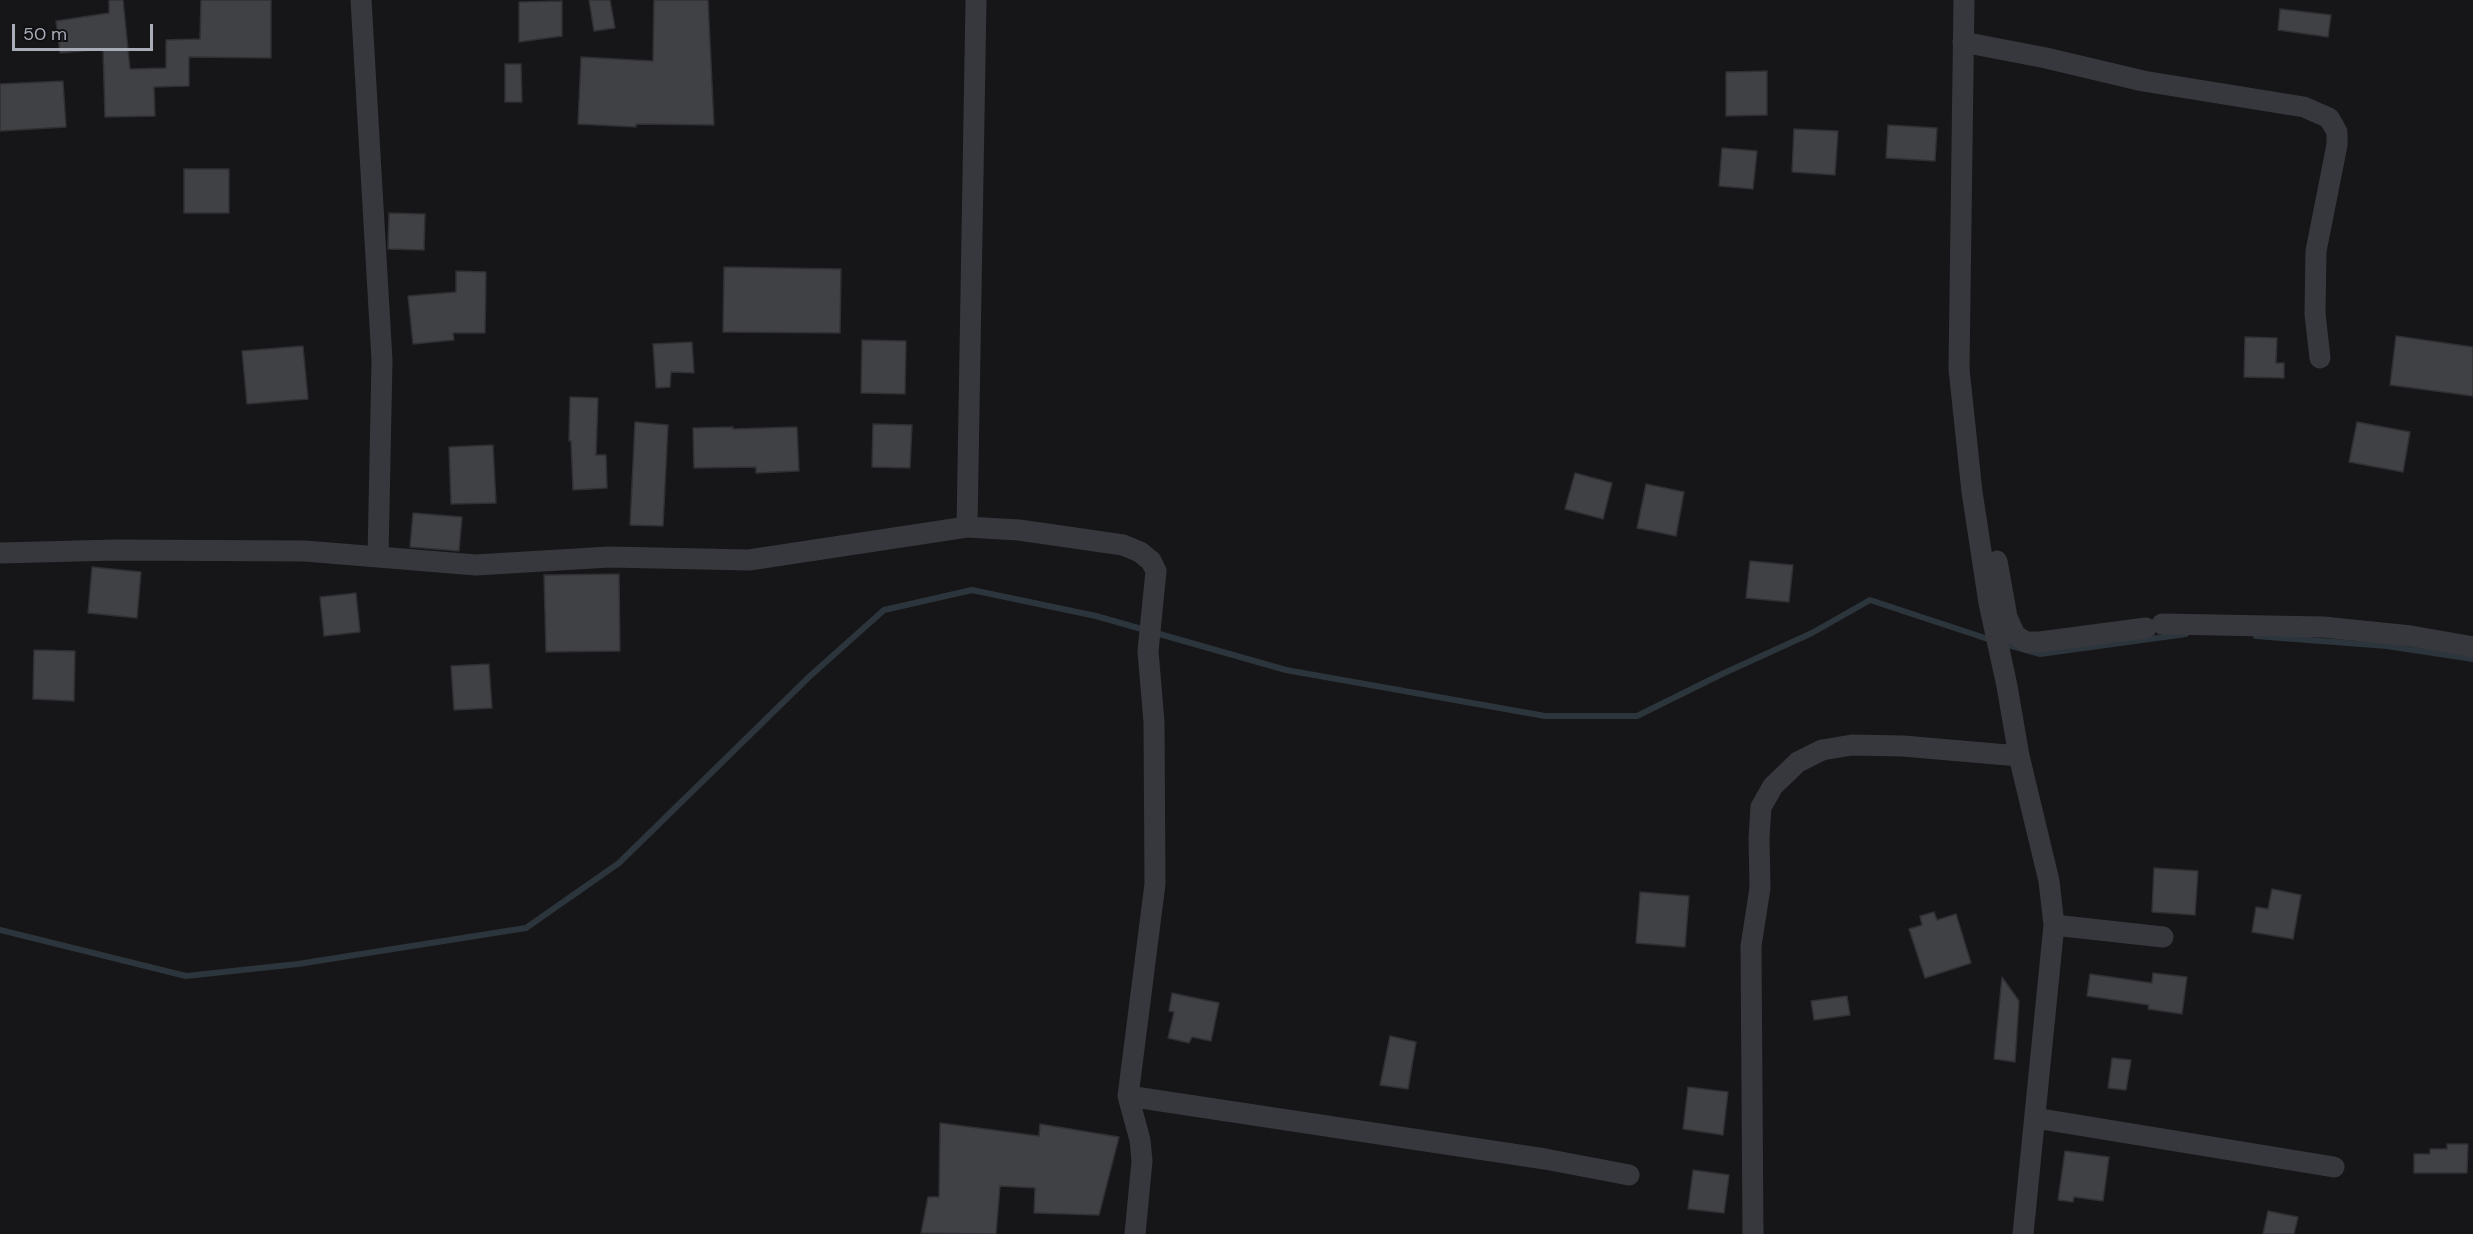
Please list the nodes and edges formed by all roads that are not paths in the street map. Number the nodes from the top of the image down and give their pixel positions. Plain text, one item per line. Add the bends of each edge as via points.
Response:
1 (361, 0) edge
2 (976, 0) edge
3 (1964, 0) edge
4 (1963, 42) junction
5 (2320, 358) dead end
6 (1959, 369) junction
7 (967, 527) junction
8 (0, 554) edge
9 (378, 558) junction
10 (2473, 647) edge
11 (2019, 756) junction
12 (2054, 924) junction
13 (2163, 937) dead end
14 (1128, 1096) junction
15 (2034, 1118) junction
16 (2334, 1167) dead end
17 (1629, 1175) dead end
18 (1135, 1234) edge
19 (1753, 1234) edge
20 (2023, 1234) edge

1 - 9 street via 382,360
2 - 7 street
3 - 4 street
4 - 5 street via 2143,81 2304,107 2329,118 2337,132 2337,145 2316,251 2315,314
4 - 6 street
6 - 10 street via 1972,405 2007,617 2015,635 2026,642 2154,626 2322,627
6 - 11 street via 1989,603
7 - 9 street via 749,560 609,557 476,565
7 - 14 street via 1124,545 1140,552 1156,571 1148,651 1154,722 1155,884
8 - 9 street via 305,551
11 - 12 street via 2049,881
11 - 19 street via 1903,746 1822,750 1798,762 1773,786 1761,807 1760,888 1751,946
12 - 13 street
12 - 15 street
14 - 17 street
14 - 18 street via 1142,1161
15 - 16 street
15 - 20 street

